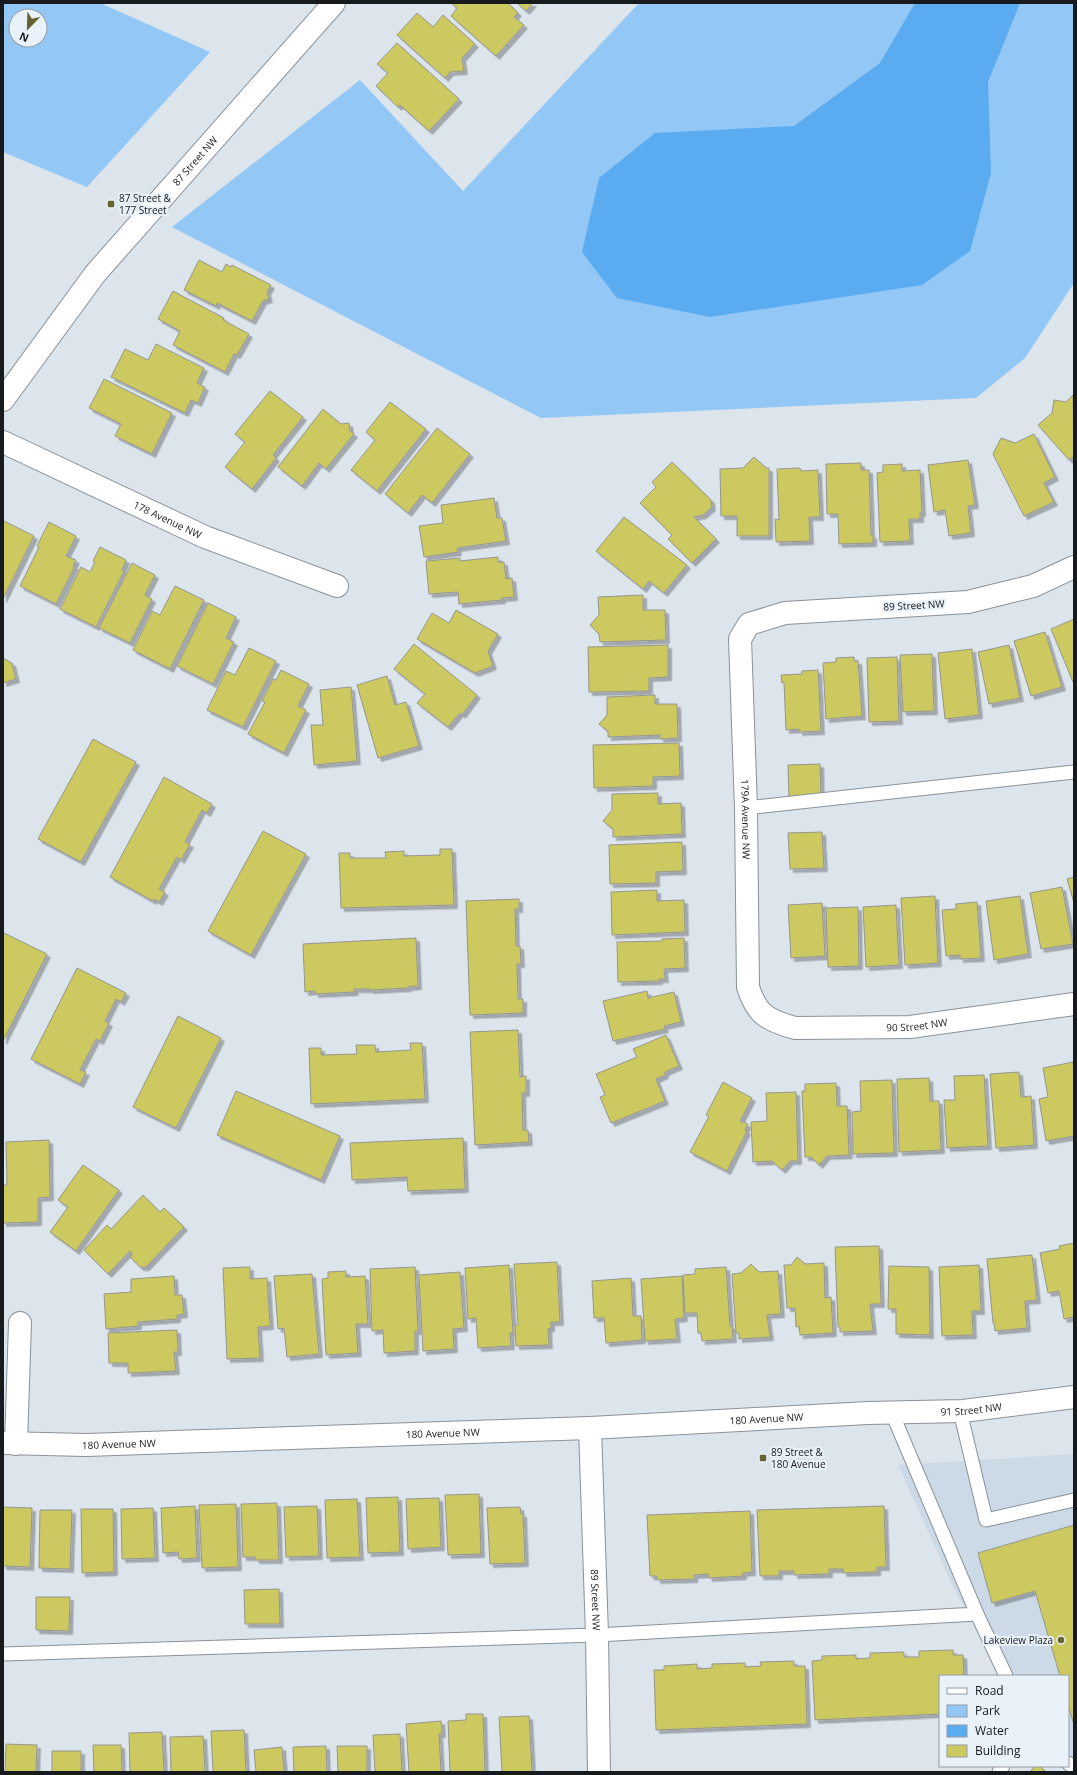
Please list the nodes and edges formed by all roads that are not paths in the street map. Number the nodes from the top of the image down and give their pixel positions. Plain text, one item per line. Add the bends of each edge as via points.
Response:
1 (334, 3) edge
2 (3, 400) edge
3 (3, 442) edge
4 (1074, 566) edge
5 (337, 586) dead end
6 (750, 624) joint
7 (1074, 772) edge
8 (746, 808) junction
9 (1074, 1004) edge
10 (762, 1015) joint
11 (20, 1323) dead end
12 (1074, 1396) edge
13 (960, 1411) junction
14 (868, 1413) joint
15 (892, 1413) junction
16 (590, 1428) junction
17 (10, 1444) edge
18 (1074, 1500) edge
19 (977, 1614) junction
20 (597, 1635) junction
21 (3, 1654) edge
22 (1006, 1675) edge
23 (599, 1772) edge

1 - 2 street, 87 Street NW via 95,274
3 - 5 street, 178 Avenue NW via 205,537
4 - 6 street, 89 Street NW via 1034,586 968,602 785,613
6 - 8 street, 179A Avenue NW via 740,639
7 - 8 lane
8 - 10 street, 179A Avenue NW via 748,987 752,1000
9 - 10 street, 90 Street NW via 910,1028 795,1028 779,1024
11 - 17 street, 180 Avenue NW
12 - 13 street, 91 Street NW
13 - 15 street, 91 Street NW
13 - 18 lane via 986,1520
14 - 15 street, 91 Street NW
14 - 16 street, 180 Avenue NW
15 - 19 lane
16 - 17 street, 180 Avenue NW via 86,1445
16 - 20 street, 89 Street NW
19 - 20 lane
19 - 22 lane
20 - 21 lane
20 - 23 street, 89 Street NW

